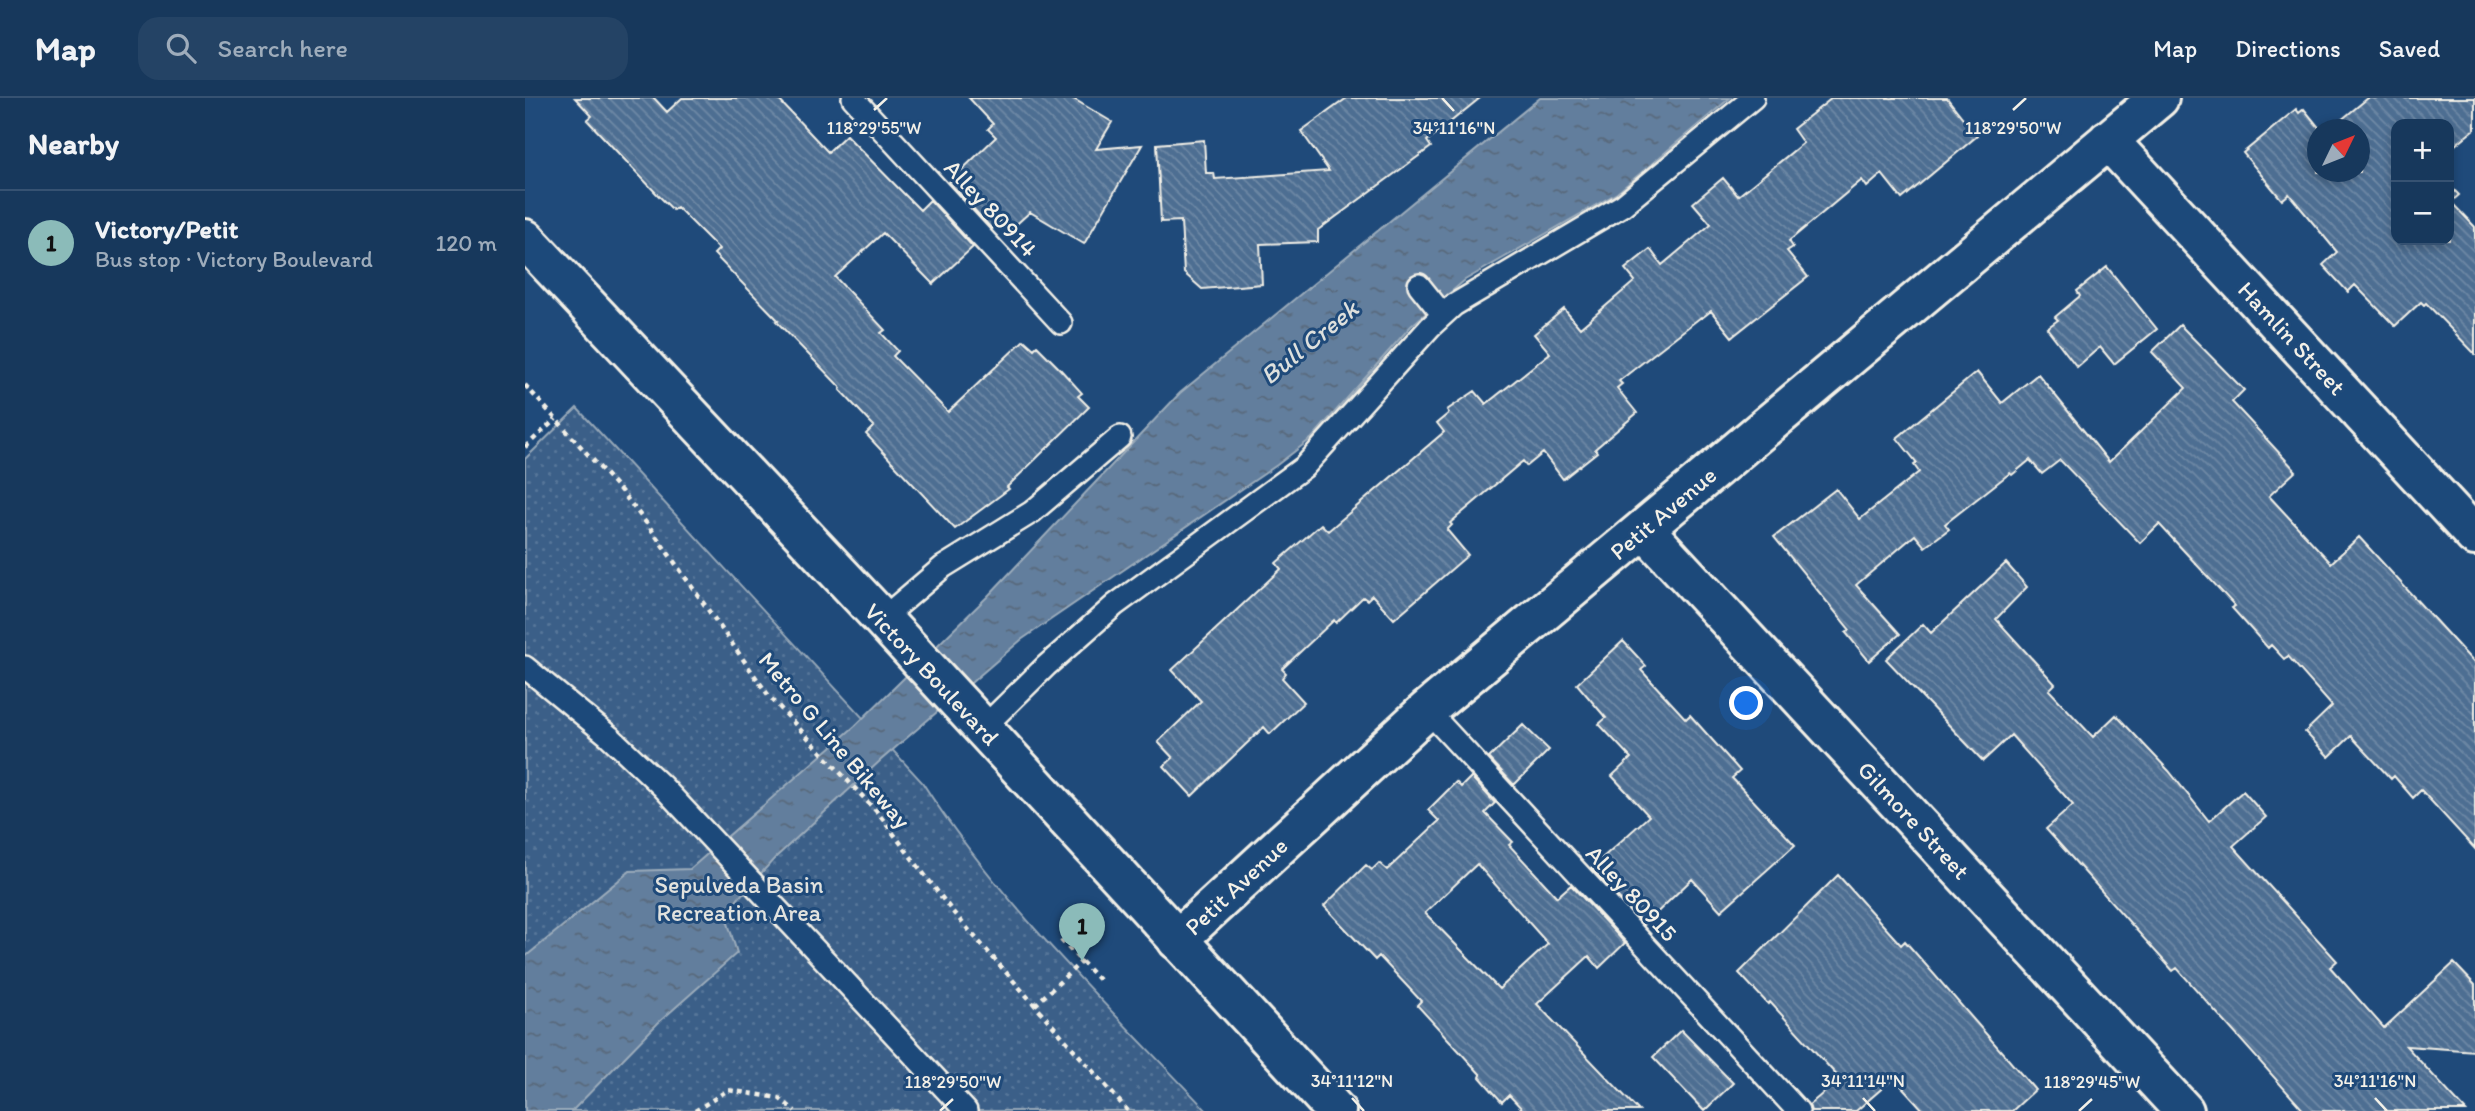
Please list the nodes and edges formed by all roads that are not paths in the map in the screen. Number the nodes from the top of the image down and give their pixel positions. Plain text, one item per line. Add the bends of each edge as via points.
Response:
1 (853, 98) edge
2 (1753, 98) edge
3 (2159, 98) edge
4 (2108, 139) junction
5 (525, 240) edge
6 (1419, 285) dead end
7 (1443, 315) junction
8 (1061, 323) dead end
9 (1120, 437) dead end
10 (1644, 529) junction
11 (2475, 536) edge
12 (890, 628) junction
13 (525, 667) edge
14 (1427, 710) junction
15 (976, 721) junction
16 (1177, 940) junction
17 (966, 1111) edge
18 (1336, 1111) edge
19 (1798, 1111) edge
20 (2184, 1111) edge

1 - 8 lane, Alley 80914
2 - 7 lane via 1623,205
3 - 4 street, Petit Avenue
4 - 10 street, Petit Avenue
4 - 11 street, Hamlin Street
5 - 12 street, Victory Boulevard
6 - 7 lane
7 - 15 lane via 1304,467 1115,606
9 - 12 lane via 1032,512 943,567
10 - 14 street, Petit Avenue
10 - 20 street, Gilmore Street
12 - 15 street, Victory Boulevard
13 - 17 lane via 610,736 662,786
14 - 16 street, Petit Avenue
14 - 19 lane, Alley 80915
15 - 16 street, Victory Boulevard
16 - 18 street, Victory Boulevard

